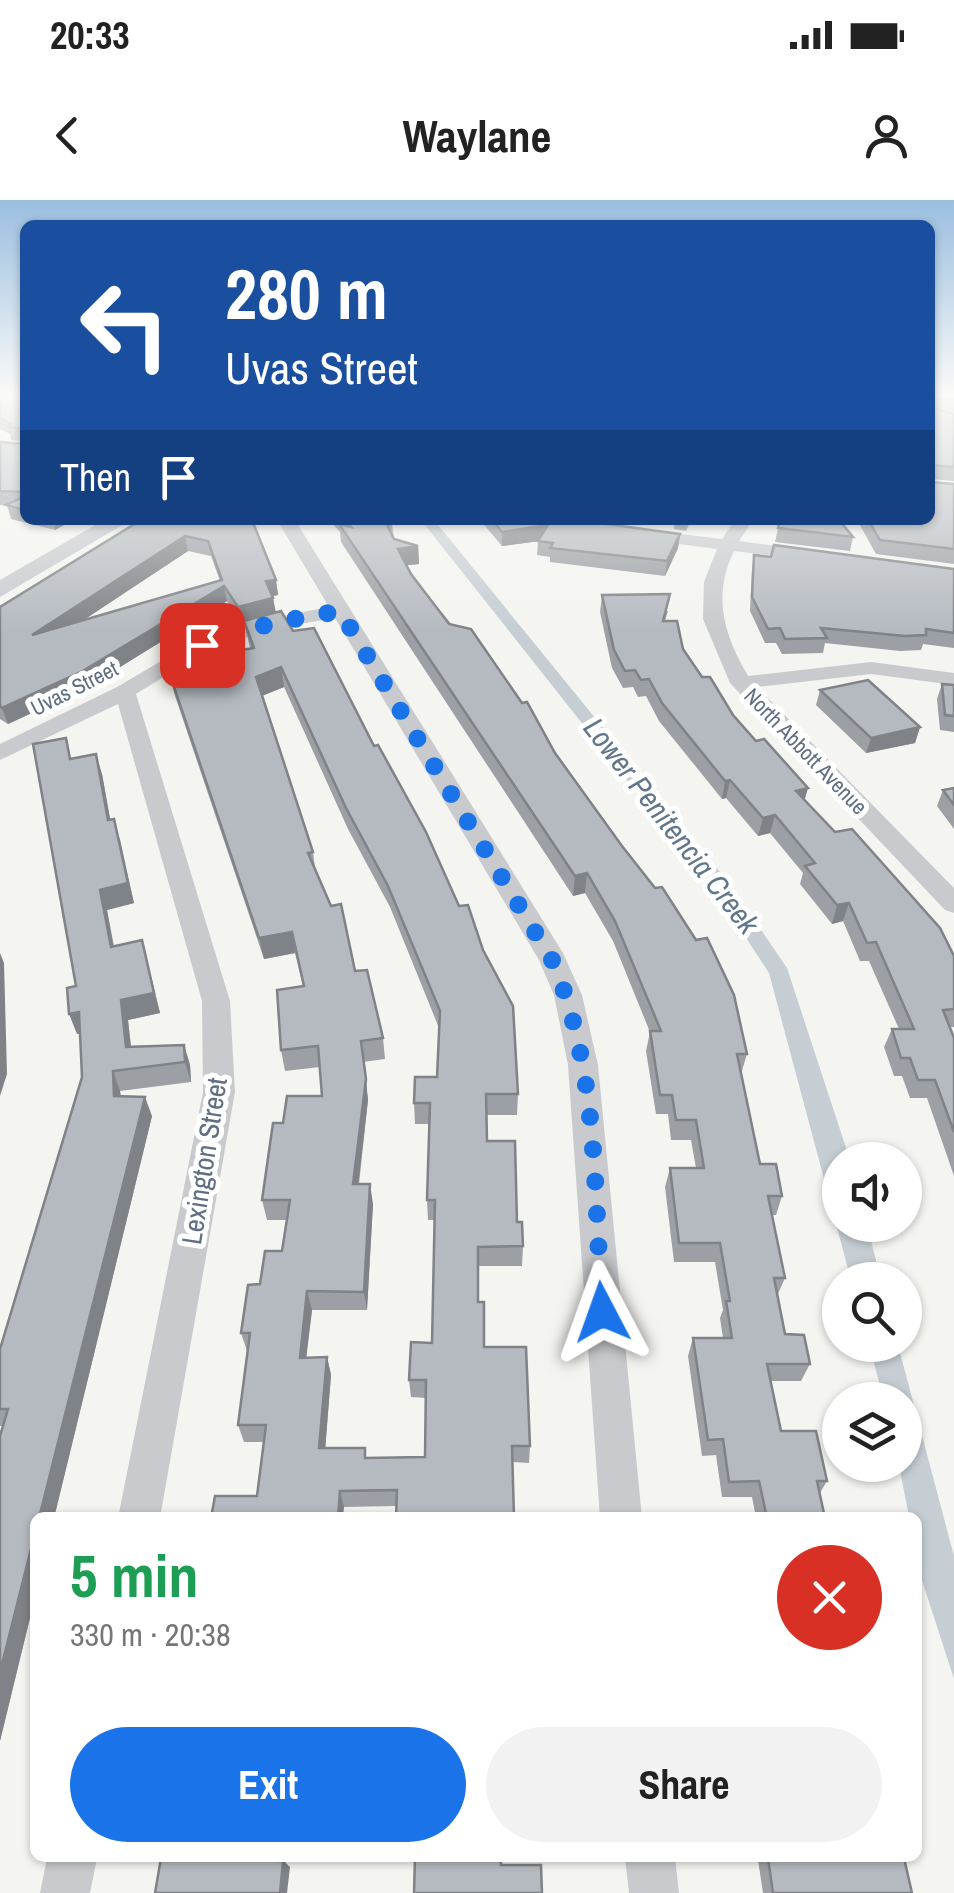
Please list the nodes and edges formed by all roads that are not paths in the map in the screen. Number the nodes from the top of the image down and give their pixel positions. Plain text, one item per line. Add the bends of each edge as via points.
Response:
1 (111, 525) edge
2 (289, 525) edge
3 (740, 525) edge
4 (614, 530) edge
5 (726, 545) junction
6 (840, 559) edge
7 (0, 590) edge
8 (340, 611) junction
9 (954, 679) edge
10 (740, 682) junction
11 (125, 692) junction
12 (0, 753) edge
13 (954, 904) edge
14 (139, 1512) edge
15 (620, 1512) edge
16 (71, 1862) edge
17 (650, 1862) edge
18 (65, 1893) edge
19 (654, 1893) edge

1 - 7 street
2 - 8 street
3 - 5 street, North Abbott Avenue
4 - 5 street
5 - 6 street
5 - 10 street, North Abbott Avenue via 709,588 711,615 718,645
8 - 11 street, Uvas Street via 233,634
8 - 15 street via 568,995 583,1065
9 - 10 street via 871,668
10 - 13 street, North Abbott Avenue
11 - 12 street, Uvas Street
11 - 14 street, Lexington Street via 216,1001 221,1044 216,1110
16 - 18 street
17 - 19 street

